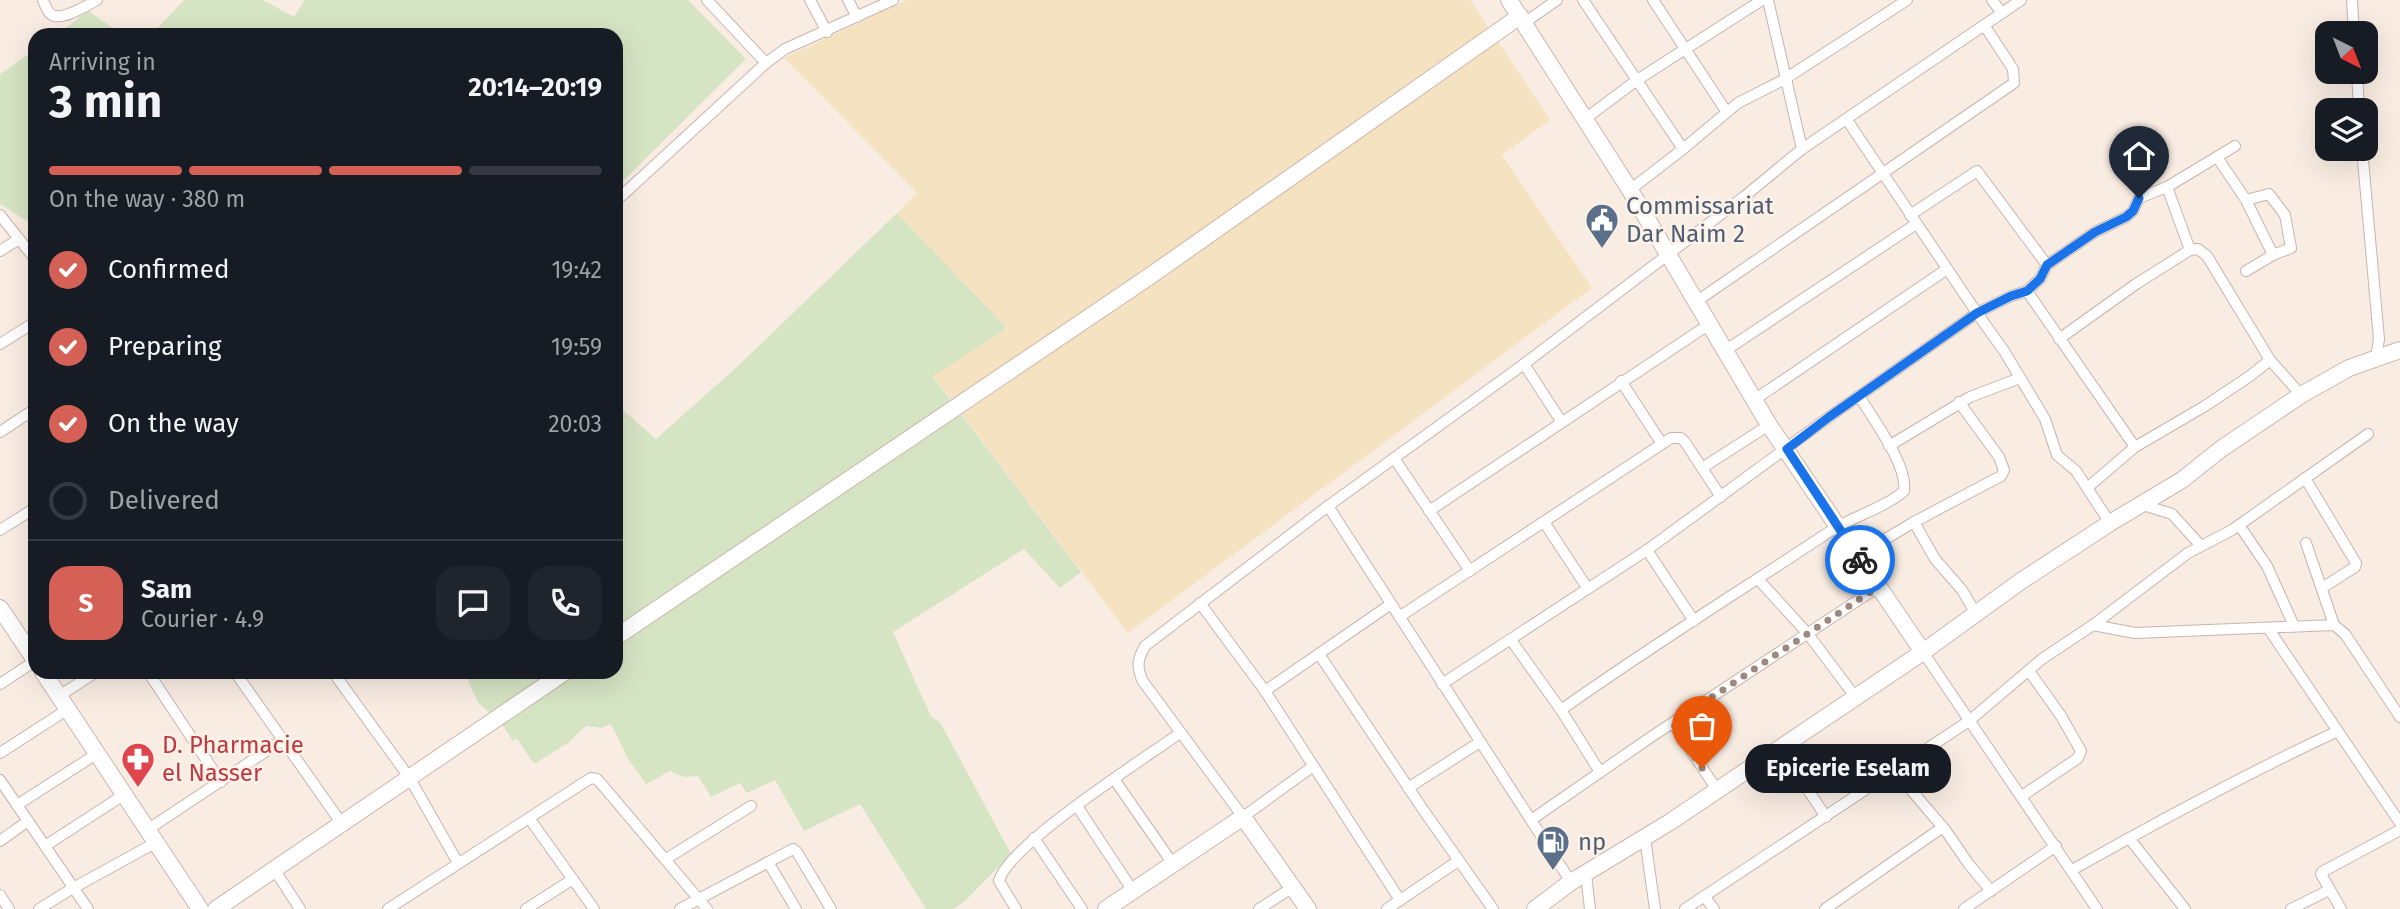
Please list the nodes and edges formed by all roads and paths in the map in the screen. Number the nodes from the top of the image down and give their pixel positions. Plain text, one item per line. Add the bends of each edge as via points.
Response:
1 (43, 0) edge
2 (97, 0) edge
3 (810, 0) edge
4 (848, 0) edge
5 (893, 0) edge
6 (1509, 0) edge
7 (1557, 0) edge
8 (1583, 0) edge
9 (1762, 0) edge
10 (1768, 0) edge
11 (1908, 0) edge
12 (1992, 0) edge
13 (2021, 0) edge
14 (2352, 0) edge
15 (712, 1) edge
16 (1658, 2) edge
17 (2002, 13) junction
18 (858, 17) junction
19 (1522, 19) junction
20 (2353, 21) edge
21 (1984, 25) junction
22 (827, 32) junction
23 (1686, 50) junction
24 (766, 63) junction
25 (1785, 79) junction
26 (1637, 80) junction
27 (1726, 111) junction
28 (1585, 119) junction
29 (1847, 120) junction
30 (2235, 146) dead end
31 (1683, 149) junction
32 (1802, 149) junction
33 (2217, 157) junction
34 (2363, 161) edge
35 (1882, 173) junction
36 (2167, 187) junction
37 (1630, 190) junction
38 (623, 195) edge
39 (2246, 200) junction
40 (0, 215) edge
41 (1913, 219) junction
42 (19, 239) junction
43 (28, 250) edge
44 (2189, 250) junction
45 (0, 251) edge
46 (1668, 254) junction
47 (2273, 255) junction
48 (2047, 265) junction
49 (1947, 268) junction
50 (2246, 271) dead end
51 (2027, 291) junction
52 (1698, 301) junction
53 (1977, 313) junction
54 (1711, 323) junction
55 (28, 326) edge
56 (2059, 339) junction
57 (0, 344) edge
58 (1726, 350) junction
59 (2400, 350) edge
60 (2376, 358) junction
61 (2270, 360) junction
62 (1524, 364) junction
63 (2020, 378) junction
64 (1620, 381) junction
65 (2301, 395) junction
66 (1859, 396) junction
67 (1754, 400) junction
68 (1959, 402) junction
69 (28, 414) edge
70 (1561, 421) junction
71 (1769, 425) junction
72 (0, 432) edge
73 (2368, 434) dead end
74 (1662, 444) junction
75 (1889, 446) junction
76 (2135, 447) junction
77 (1787, 449) junction
78 (1394, 458) junction
79 (1702, 468) junction
80 (2305, 478) junction
81 (2087, 488) junction
82 (1721, 498) junction
83 (2140, 504) junction
84 (1328, 506) junction
85 (1429, 510) junction
86 (28, 512) edge
87 (1544, 522) junction
88 (1914, 522) junction
89 (2110, 523) junction
90 (2239, 525) junction
91 (1838, 526) junction
92 (0, 530) edge
93 (2306, 543) dead end
94 (2201, 546) junction
95 (1647, 550) junction
96 (1857, 556) junction
97 (1470, 570) junction
98 (1758, 579) junction
99 (1878, 587) junction
100 (2322, 588) junction
101 (1588, 589) junction
102 (1200, 603) junction
103 (1391, 604) junction
104 (1, 610) edge
105 (1976, 614) junction
106 (1399, 617) junction
107 (1693, 621) junction
108 (2093, 625) junction
109 (2334, 625) junction
110 (2294, 626) junction
111 (2268, 628) junction
112 (623, 632) edge
113 (1808, 634) junction
114 (1511, 639) junction
115 (28, 650) edge
116 (1923, 653) junction
117 (1319, 654) junction
118 (28, 665) edge
119 (2029, 671) junction
120 (48, 679) edge
121 (89, 679) edge
122 (153, 679) edge
123 (240, 679) edge
124 (338, 679) edge
125 (555, 679) edge
126 (0, 684) edge
127 (1442, 684) junction
128 (1265, 691) junction
129 (1856, 698) junction
130 (63, 703) junction
131 (1561, 710) junction
132 (2400, 717) edge
133 (1969, 721) junction
134 (1673, 723) junction
135 (2338, 731) junction
136 (1180, 733) junction
137 (283, 740) junction
138 (1480, 742) junction
139 (1780, 748) junction
140 (0, 753) edge
141 (98, 753) junction
142 (1312, 766) junction
143 (1895, 771) junction
144 (1600, 772) junction
145 (409, 777) junction
146 (1114, 779) junction
147 (0, 780) edge
148 (221, 782) junction
149 (1408, 788) junction
150 (1717, 790) junction
151 (125, 794) junction
152 (2022, 796) junction
153 (17, 805) junction
154 (751, 806) dead end
155 (1077, 806) junction
156 (1242, 817) junction
157 (1826, 817) junction
158 (529, 818) junction
159 (1531, 820) junction
160 (28, 821) junction
161 (2400, 822) edge
162 (342, 824) junction
163 (1943, 827) junction
164 (2400, 830) edge
165 (151, 837) junction
166 (1034, 838) junction
167 (1645, 838) junction
168 (2129, 838) junction
169 (0, 841) edge
170 (45, 846) junction
171 (2056, 846) junction
172 (666, 859) junction
173 (1458, 861) junction
174 (768, 862) junction
175 (458, 863) junction
176 (1173, 864) junction
177 (274, 869) junction
178 (2072, 870) junction
179 (1586, 874) junction
180 (573, 878) junction
181 (1571, 882) junction
182 (1293, 887) junction
183 (73, 888) junction
184 (2329, 890) junction
185 (1133, 891) junction
186 (1991, 891) junction
187 (0, 895) edge
188 (1704, 895) junction
189 (700, 898) junction
190 (1400, 900) junction
191 (9, 909) edge
192 (40, 909) edge
193 (88, 909) edge
194 (200, 909) edge
195 (216, 909) edge
196 (300, 909) edge
197 (388, 909) edge
198 (526, 909) edge
199 (594, 909) edge
200 (680, 909) edge
201 (707, 909) edge
202 (796, 909) edge
203 (831, 909) edge
204 (1016, 909) edge
205 (1082, 909) edge
206 (1106, 909) edge
207 (1259, 909) edge
208 (1308, 909) edge
209 (1387, 909) edge
210 (1493, 909) edge
211 (1535, 909) edge
212 (1590, 909) edge
213 (1655, 909) edge
214 (1685, 909) edge
215 (1714, 909) edge
216 (1825, 909) edge
217 (1964, 909) edge
218 (2097, 909) edge
219 (2185, 909) edge
220 (2291, 909) edge
221 (2341, 909) edge

1 - 2 street via 55,17
3 - 22 street
4 - 18 street
5 - 18 street
6 - 19 street
7 - 19 street
8 - 26 street
9 - 23 street
10 - 25 street
11 - 25 street
12 - 17 street
13 - 17 street
14 - 20 street
15 - 24 street
16 - 23 street
17 - 21 street
18 - 22 street
19 - 28 street
19 - 112 street
21 - 29 street
21 - 35 street via 2013,69 2014,83
22 - 24 street via 785,49
23 - 26 street
23 - 27 street
24 - 38 street
25 - 27 street
25 - 32 street
26 - 28 street
26 - 31 street
27 - 31 street
28 - 37 street
29 - 32 street
29 - 35 street
30 - 33 street
31 - 37 street
32 - 46 street
33 - 36 street
33 - 39 street
34 - 60 street via 2379,339
35 - 41 street
35 - 52 street
36 - 44 street
36 - 48 street via 2139,198 2126,217
37 - 46 street
39 - 47 street
39 - 47 street via 2269,194 2285,215 2291,248
40 - 42 street
41 - 48 street via 1977,171
41 - 49 street
41 - 58 street
42 - 43 street
42 - 45 street
44 - 56 street
44 - 61 street via 2198,248 2207,256
46 - 52 street
46 - 62 street
47 - 50 street
48 - 51 street
49 - 53 street
49 - 67 street
51 - 53 street
51 - 56 street
52 - 54 street
53 - 63 street
53 - 66 street
54 - 58 street
54 - 64 street
55 - 57 street
56 - 76 street
58 - 67 street
59 - 60 street
60 - 65 street
61 - 65 street
61 - 76 street
62 - 70 street
62 - 78 street
63 - 68 street
63 - 81 street via 2045,419 2057,455
64 - 70 street
64 - 74 street
65 - 83 street via 2182,480
66 - 75 street
66 - 77 street
67 - 71 street
68 - 75 street
68 - 88 street via 2004,470 2001,476
69 - 72 street
70 - 85 street
71 - 77 street
71 - 79 street
73 - 80 street
74 - 79 street via 1681,438
74 - 87 street
75 - 91 street via 1900,465 1904,491
76 - 81 street
77 - 82 street
77 - 91 street
78 - 84 street
78 - 85 street
79 - 82 street
80 - 90 street
80 - 100 street via 2356,563
81 - 89 street
82 - 95 street
83 - 89 street
83 - 94 street via 2172,514
84 - 102 street
84 - 103 street
85 - 97 street
86 - 92 street
87 - 97 street
87 - 101 street
88 - 96 street
88 - 105 street
89 - 105 street
90 - 94 street
90 - 110 street via 2267,566
91 - 96 street
91 - 98 street
93 - 100 street
94 - 108 street
95 - 101 street
95 - 107 street
96 - 99 street
97 - 106 street
98 - 107 street
98 - 113 street
99 - 113 street
99 - 116 street
100 - 109 street
101 - 114 street
102 - 128 street
102 - 136 street via 1145,646 1138,659 1142,680
103 - 106 street
103 - 117 street
104 - 115 street
105 - 116 street
106 - 127 street
107 - 131 street
108 - 111 street via 2135,633
108 - 119 street
109 - 110 street
109 - 132 street via 2345,634
110 - 111 street
111 - 135 street
113 - 129 street
113 - 134 street
114 - 127 street
114 - 131 street
116 - 129 street
116 - 133 street
117 - 128 street
117 - 149 street
118 - 126 street
119 - 133 street
119 - 152 street via 2081,751 2078,758
120 - 130 street
121 - 130 street
122 - 148 street
123 - 137 street
124 - 145 street
125 - 145 street
127 - 138 street
128 - 142 street
129 - 139 street
130 - 140 street
130 - 141 street
131 - 144 street
133 - 143 street
133 - 152 street
134 - 144 street
134 - 150 street
135 - 161 street
135 - 168 street
136 - 146 street
136 - 156 street
137 - 148 street
137 - 162 street
138 - 149 street
138 - 159 street
139 - 150 street
139 - 157 street
141 - 151 street
141 - 153 street
142 - 156 street
142 - 190 street
143 - 157 street
143 - 163 street
144 - 159 street
145 - 162 street
145 - 175 street
146 - 155 street
146 - 176 street
147 - 153 street
148 - 165 street
149 - 173 street
150 - 167 street
151 - 165 street
151 - 170 street
152 - 171 street
153 - 160 street
154 - 172 street
155 - 166 street
155 - 185 street
156 - 176 street
156 - 182 street
157 - 188 street
158 - 172 street via 583,782 597,779
158 - 175 street
158 - 180 street
159 - 181 street
160 - 169 street
160 - 170 street
162 - 177 street
163 - 186 street
163 - 216 street
164 - 184 street via 2325,869 2321,874
165 - 183 street
165 - 194 street
166 - 204 street via 999,881
166 - 205 street
167 - 179 street
167 - 213 street
168 - 178 street
168 - 219 street
170 - 183 street
171 - 178 street
171 - 186 street
172 - 189 street
173 - 190 street
173 - 210 street
174 - 189 street
174 - 202 street
174 - 203 street via 793,849
175 - 197 street
176 - 185 street
177 - 195 street
177 - 196 street
178 - 218 street
179 - 181 street
179 - 212 street
180 - 198 street
180 - 199 street
181 - 211 street
182 - 207 street
182 - 208 street
183 - 192 street
183 - 193 street
184 - 220 street
184 - 221 street
185 - 206 street
186 - 217 street
187 - 191 street
188 - 214 street
188 - 215 street
189 - 200 street
189 - 201 street
190 - 209 street

